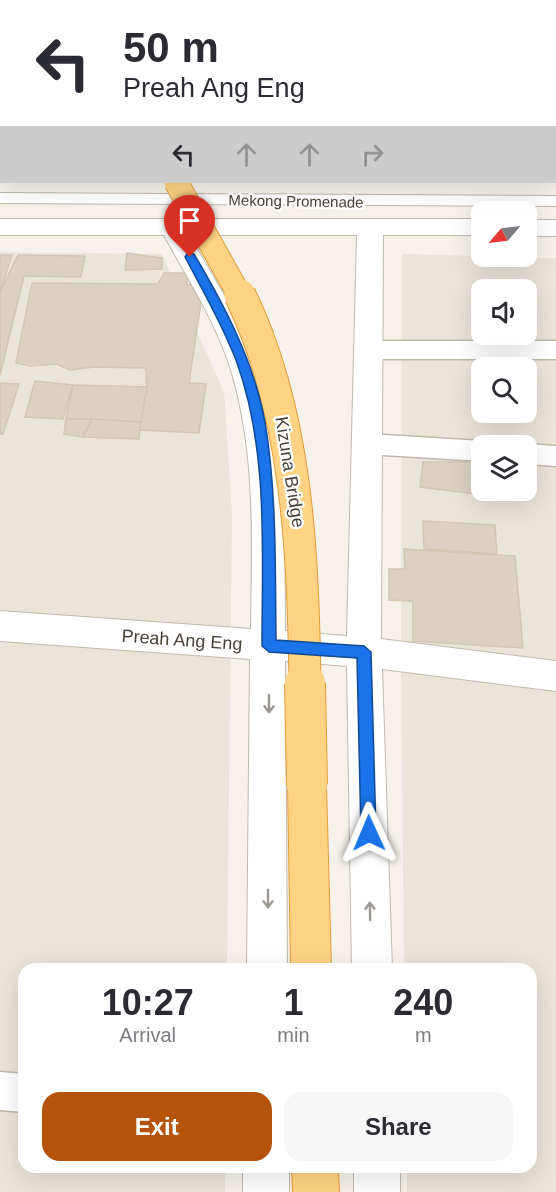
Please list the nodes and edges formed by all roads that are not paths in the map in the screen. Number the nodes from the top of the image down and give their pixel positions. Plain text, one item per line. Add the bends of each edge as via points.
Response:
1 (177, 183) edge
2 (0, 198) edge
3 (556, 201) edge
4 (0, 226) edge
5 (370, 226) junction
6 (172, 227) junction
7 (471, 227) edge
8 (537, 228) edge
9 (556, 228) edge
10 (369, 350) junction
11 (556, 350) edge
12 (367, 444) junction
13 (471, 450) edge
14 (537, 455) edge
15 (556, 456) edge
16 (0, 626) edge
17 (269, 646) junction
18 (364, 652) junction
19 (556, 676) edge
20 (267, 963) edge
21 (311, 963) edge
22 (372, 963) edge
23 (0, 1090) edge
24 (18, 1092) edge
25 (266, 1173) edge
26 (315, 1173) edge
27 (377, 1173) edge
28 (266, 1192) edge
29 (316, 1192) edge
30 (377, 1192) edge

1 - 21 highway, Kizuna Bridge, bridge via 233,280 260,342 284,418 297,498
2 - 3 street, Mekong Promenade
4 - 6 street
5 - 6 street
5 - 7 street
5 - 10 street
6 - 17 street via 223,318 242,361 258,420 268,498
8 - 9 street
10 - 11 street
10 - 12 street
12 - 13 street
12 - 18 street
14 - 15 street
16 - 17 street, Preah Ang Eng
17 - 18 street, Preah Ang Eng
17 -> 20 street
18 - 19 street, Preah Ang Eng
22 -> 18 street
23 - 24 street
25 - 28 street
26 - 29 highway
27 - 30 street

